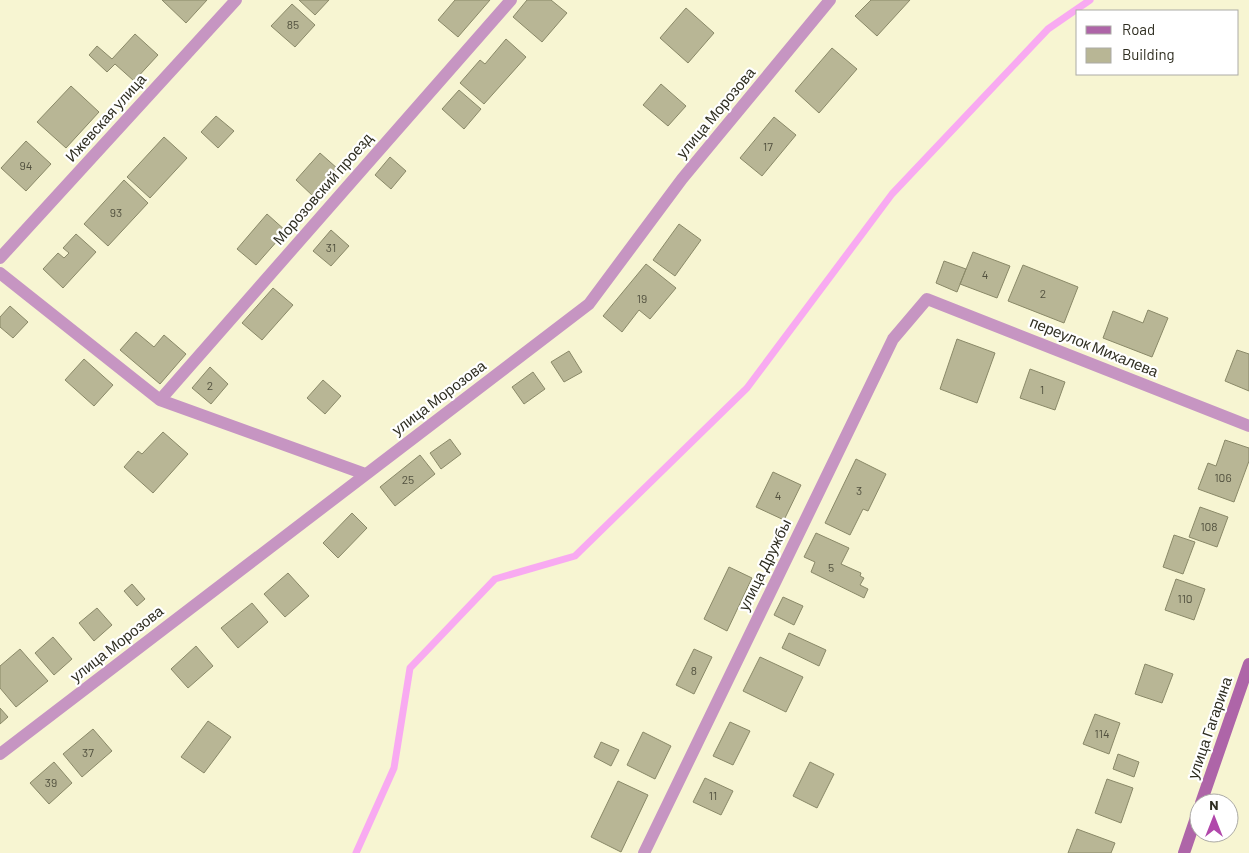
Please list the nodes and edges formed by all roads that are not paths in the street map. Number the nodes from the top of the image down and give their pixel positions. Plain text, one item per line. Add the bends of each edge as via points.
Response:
1 (236, 0) edge
2 (511, 0) edge
3 (830, 0) edge
4 (0, 258) edge
5 (0, 273) edge
6 (927, 299) joint
7 (160, 400) junction
8 (1249, 426) edge
9 (365, 474) junction
10 (1249, 664) edge
11 (0, 754) edge
12 (1204, 793) edge
13 (1189, 838) edge
14 (644, 853) edge
15 (1184, 853) edge

1 - 4 street, Ижевская улица
2 - 7 street, Морозовский проезд
3 - 9 street, улица Морозова via 682,179 589,304
5 - 7 street
6 - 8 street, переулок Михалева
6 - 14 street, улица Дружбы via 893,339
7 - 9 street
9 - 11 street, улица Морозова
10 - 12 main road, улица Гагарина
13 - 15 main road

